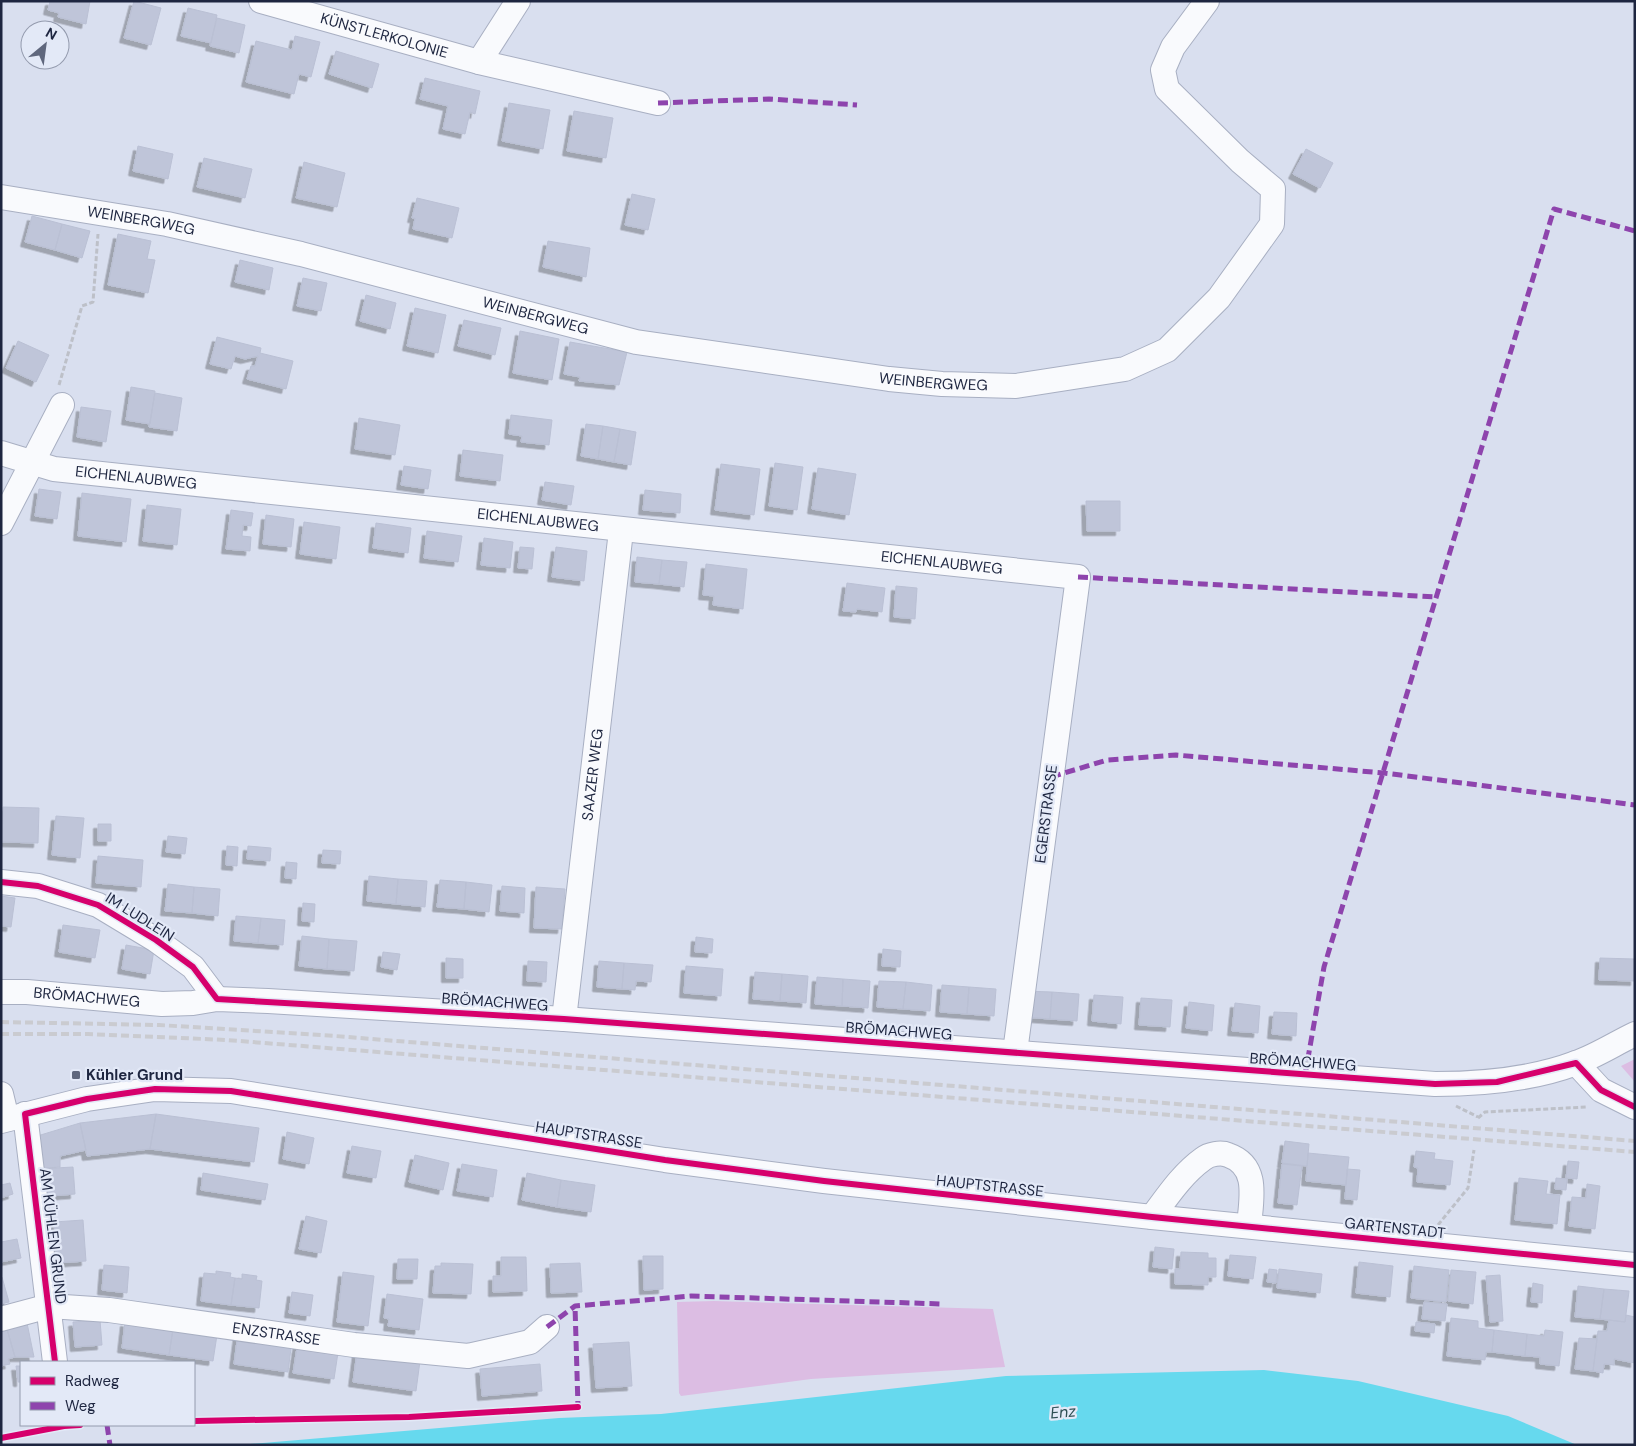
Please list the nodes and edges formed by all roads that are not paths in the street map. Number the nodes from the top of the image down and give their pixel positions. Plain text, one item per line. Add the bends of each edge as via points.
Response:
1 (261, 1) edge
2 (518, 1) edge
3 (1207, 1) edge
4 (479, 62) junction
5 (658, 103) dead end
6 (1, 197) edge
7 (62, 405) road end
8 (1, 453) edge
9 (33, 463) junction
10 (1, 523) edge
11 (621, 531) junction
12 (1078, 577) joint
13 (1, 882) edge
14 (1, 992) edge
15 (217, 999) junction
16 (564, 1019) junction
17 (1635, 1034) edge
18 (1015, 1052) junction
19 (1576, 1063) junction
20 (1, 1094) edge
21 (1635, 1107) edge
22 (11, 1118) edge
23 (1152, 1217) junction
24 (1249, 1226) junction
25 (1635, 1265) edge
26 (49, 1306) junction
27 (1, 1319) edge
28 (547, 1327) dead end
29 (55, 1361) edge

1 - 4 street, KÜNSTLERKOLONIE
2 - 4 street
3 - 6 street, WEINBERGWEG via 1173,47 1163,70 1167,89 1273,189 1272,224 1219,298 1167,350 1125,369 1075,378 1016,386 942,384 636,342 301,254 167,224
4 - 5 street, KÜNSTLERKOLONIE
7 - 9 street
8 - 9 street, EICHENLAUBWEG
9 - 10 street
9 - 11 street, EICHENLAUBWEG via 54,469
11 - 12 street, EICHENLAUBWEG
11 - 16 street, SAAZER WEG
12 - 18 street, EGERSTRASSE
13 - 15 street, IM LUDLEIN via 38,886 98,905 193,967
14 - 15 street, BRÖMACHWEG via 162,1004 193,1004
15 - 16 street, BRÖMACHWEG
16 - 18 street, BRÖMACHWEG
17 - 19 street, BRÖMACHWEG
18 - 19 street, BRÖMACHWEG via 1435,1084 1497,1082
19 - 21 street via 1590,1080 1613,1098
20 - 22 street
22 - 23 street, HAUPTSTRASSE via 87,1099 155,1089 231,1091 665,1160
22 - 26 street, AM KÜHLEN GRUND
23 - 24 street, GARTENSTADT
23 - 24 street via 1193,1166 1205,1157 1227,1154 1239,1160 1250,1176
24 - 25 street, GARTENSTADT
26 - 27 street, ENZSTRASSE
26 - 28 street, ENZSTRASSE via 109,1310 354,1345 468,1356 530,1342
26 - 29 street, AM KÜHLEN GRUND

